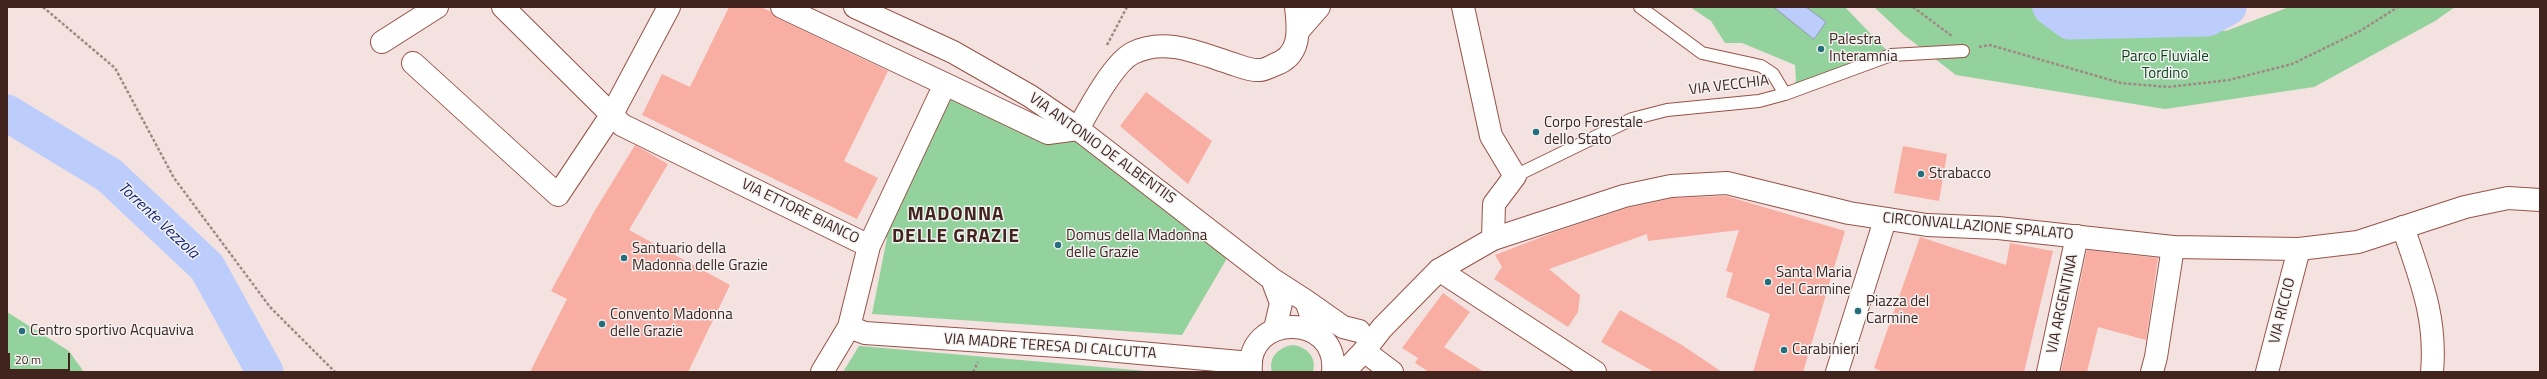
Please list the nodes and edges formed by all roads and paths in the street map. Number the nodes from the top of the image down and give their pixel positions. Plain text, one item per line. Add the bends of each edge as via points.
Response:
1 (43, 7) edge
2 (437, 7) edge
3 (503, 7) edge
4 (669, 7) edge
5 (782, 7) edge
6 (855, 7) edge
7 (1296, 7) edge
8 (1319, 7) edge
9 (1463, 7) edge
10 (1640, 7) edge
11 (1913, 7) edge
12 (2398, 7) edge
13 (1299, 30) junction
14 (382, 42) dead end
15 (1963, 51) junction
16 (413, 63) dead end
17 (945, 84) junction
18 (1785, 94) junction
19 (612, 114) junction
20 (1078, 128) junction
21 (1515, 176) junction
22 (2540, 200) edge
23 (1885, 220) junction
24 (2403, 227) junction
25 (2077, 236) junction
26 (1493, 239) junction
27 (870, 246) junction
28 (2173, 247) junction
29 (2299, 249) junction
30 (1439, 270) junction
31 (1272, 279) junction
32 (1306, 301) junction
33 (849, 327) junction
34 (1276, 329) junction
35 (1323, 340) junction
36 (1361, 341) junction
37 (1251, 367) edge
38 (1842, 371) edge
39 (335, 372) edge
40 (822, 372) edge
41 (1333, 372) edge
42 (1344, 372) edge
43 (1392, 372) edge
44 (1595, 372) edge
45 (2048, 372) edge
46 (2152, 372) edge
47 (2268, 372) edge
48 (2432, 372) edge

1 - 39 path via 115,68 174,178 270,307
2 - 14 street
3 - 19 street, VIA ETTORE BIANCO
4 - 19 street
5 - 17 street
6 - 20 street, VIA ANTONIO DE ALBENTIIS via 954,52 1030,96
7 - 13 street
8 - 13 street
9 - 21 street via 1491,136
10 - 18 lane, VIA VECCHIA via 1702,53 1762,66 1773,74
11 - 15 path via 1949,32
12 - 15 path via 2360,31 2292,64 2228,80 2168,87 2121,83 1990,45
13 - 20 street via 1295,49 1283,62 1260,70 1170,46 1160,45 1132,53 1114,71
15 - 18 lane via 1890,55
16 - 19 street via 558,195
17 - 20 street via 1048,134
17 - 27 street, VIA ETTORE BIANCO
18 - 21 lane, VIA VECCHIA via 1759,102 1667,110 1632,119
19 - 27 street, VIA ETTORE BIANCO via 622,125
20 - 31 street, VIA ANTONIO DE ALBENTIIS
21 - 26 street via 1494,204
22 - 24 street, CIRCONVALLAZIONE SPALATO via 2508,198 2465,207
23 - 25 street, CIRCONVALLAZIONE SPALATO via 1927,226 1998,228
23 - 26 street, CIRCONVALLAZIONE SPALATO via 1727,182 1671,186 1624,196
23 - 38 street
24 - 29 street, CIRCONVALLAZIONE SPALATO via 2358,242
24 - 48 street via 2431,315 2434,348
25 - 28 street, CIRCONVALLAZIONE SPALATO
25 - 45 street, VIA ARGENTINA
26 - 30 street, CIRCONVALLAZIONE SPALATO
27 - 33 street
28 - 29 street, CIRCONVALLAZIONE SPALATO
28 - 46 street
29 - 47 street, VIA RICCIO
30 - 36 street, CIRCONVALLAZIONE SPALATO via 1382,328
30 - 44 street
31 - 32 street, VIA ANTONIO DE ALBENTIIS
31 - 34 street via 1281,303
32 - 35 street
32 - 36 street, VIA ANTONIO DE ALBENTIIS
33 - 37 street, VIA MADRE TERESA DI CALCUTTA via 865,333 1073,347
33 - 40 street
34 - 35 street via 1302,327
34 - 37 street via 1257,345
35 - 36 street
35 - 41 street via 1332,354
36 - 42 street, CIRCONVALLAZIONE SPALATO
36 - 43 street, VIA ANTONIO DE ALBENTIIS

